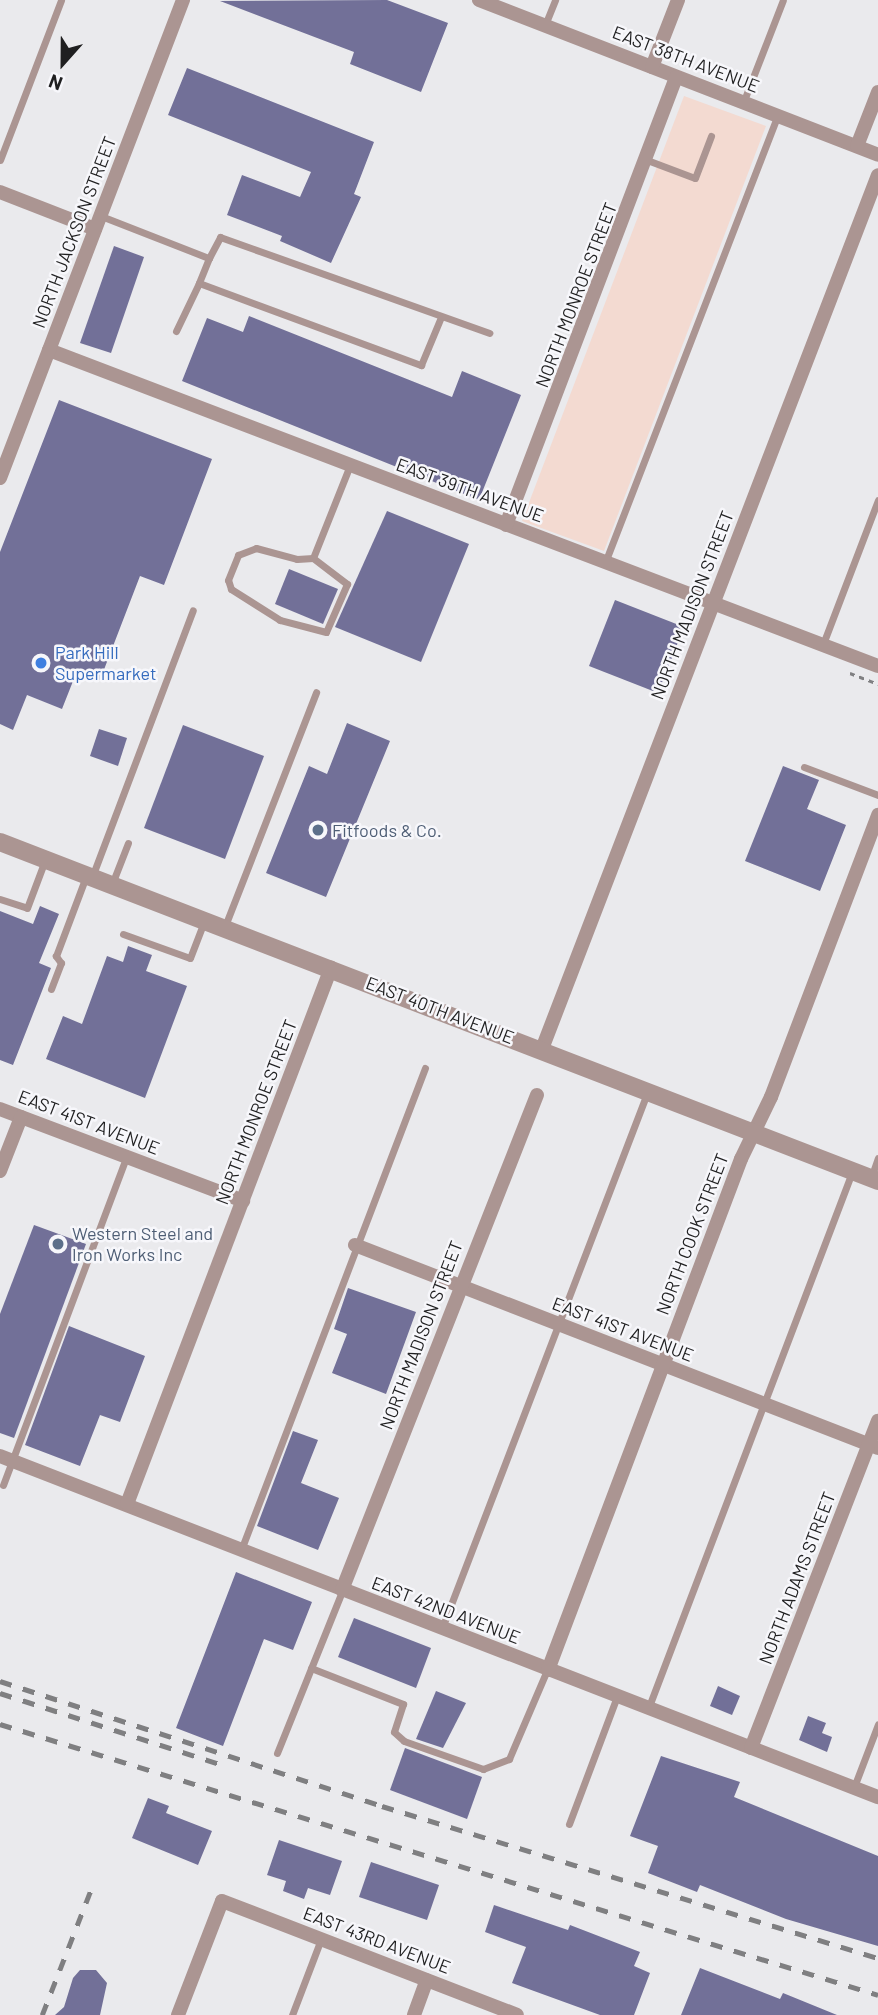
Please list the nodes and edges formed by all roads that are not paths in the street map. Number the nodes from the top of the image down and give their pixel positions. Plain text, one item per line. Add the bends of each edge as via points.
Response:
1 (61, 0) edge
2 (183, 0) edge
3 (479, 0) edge
4 (555, 0) edge
5 (677, 0) edge
6 (783, 0) edge
7 (545, 26) junction
8 (652, 67) junction
9 (676, 77) junction
10 (878, 92) edge
11 (743, 103) junction
12 (777, 115) junction
13 (711, 136) dead end
14 (857, 146) junction
15 (878, 155) edge
16 (0, 160) edge
17 (647, 160) junction
18 (878, 175) edge
19 (0, 192) edge
20 (97, 222) junction
21 (209, 258) junction
22 (200, 284) junction
23 (441, 317) junction
24 (176, 331) dead end
25 (489, 333) dead end
26 (49, 350) junction
27 (350, 466) junction
28 (0, 478) edge
29 (878, 500) edge
30 (506, 525) junction
31 (313, 558) junction
32 (606, 560) junction
33 (713, 601) junction
34 (193, 610) dead end
35 (823, 644) junction
36 (878, 666) edge
37 (316, 692) dead end
38 (804, 767) dead end
39 (878, 795) edge
40 (878, 816) edge
41 (0, 842) edge
42 (128, 843) dead end
43 (46, 859) junction
44 (89, 876) junction
45 (111, 884) junction
46 (0, 898) edge
47 (205, 920) junction
48 (224, 927) junction
49 (123, 934) dead end
50 (331, 968) junction
51 (51, 989) dead end
52 (542, 1049) junction
53 (425, 1068) dead end
54 (648, 1089) junction
55 (537, 1095) dead end
56 (0, 1109) edge
57 (21, 1117) junction
58 (756, 1130) junction
59 (126, 1157) junction
60 (878, 1158) edge
61 (0, 1171) edge
62 (853, 1171) junction
63 (874, 1180) edge
64 (243, 1201) junction
65 (355, 1245) junction
66 (461, 1287) junction
67 (558, 1324) junction
68 (663, 1365) junction
69 (761, 1403) junction
70 (878, 1421) edge
71 (873, 1447) edge
72 (6, 1459) edge
73 (3, 1485) dead end
74 (127, 1504) junction
75 (241, 1550) junction
76 (342, 1590) junction
77 (441, 1629) junction
78 (311, 1668) junction
79 (548, 1670) junction
80 (617, 1696) junction
81 (648, 1709) junction
82 (878, 1724) edge
83 (751, 1748) junction
84 (277, 1753) dead end
85 (853, 1788) junction
86 (878, 1797) edge
87 (569, 1824) dead end
88 (321, 1939) junction
89 (427, 1980) junction
90 (178, 2015) edge
91 (292, 2015) edge
92 (414, 2015) edge
93 (517, 2015) edge

1 - 16 lane
2 - 20 street, NORTH JACKSON STREET
3 - 7 street, EAST 38TH AVENUE
4 - 7 lane
5 - 8 street
6 - 11 lane
7 - 8 street, EAST 38TH AVENUE
8 - 9 street, EAST 38TH AVENUE
9 - 11 street, EAST 38TH AVENUE
9 - 17 street, NORTH MONROE STREET
10 - 14 street
11 - 12 street, EAST 38TH AVENUE
12 - 14 street, EAST 38TH AVENUE
12 - 32 lane
13 - 17 lane via 695,178
14 - 15 street, EAST 38TH AVENUE
17 - 30 street, NORTH MONROE STREET
18 - 33 street, NORTH MADISON STREET
19 - 20 street
20 - 21 lane
20 - 26 street, NORTH JACKSON STREET
21 - 22 lane
21 - 23 lane via 220,237
22 - 23 lane via 421,365
22 - 24 lane
23 - 25 lane
26 - 27 street, EAST 39TH AVENUE
26 - 28 street, NORTH JACKSON STREET
27 - 30 street, EAST 39TH AVENUE
27 - 31 lane
29 - 35 lane
30 - 32 street, EAST 39TH AVENUE
31 - 31 lane via 297,559 256,548 238,555 228,580 238,596 281,620 326,632 347,584
32 - 33 street, EAST 39TH AVENUE
33 - 35 street, EAST 39TH AVENUE
33 - 52 street, NORTH MADISON STREET
34 - 44 lane
35 - 36 street, EAST 39TH AVENUE
37 - 48 lane
38 - 39 lane
40 - 58 street, NORTH COOK STREET
41 - 43 street, EAST 40TH AVENUE
42 - 45 lane
43 - 44 street, EAST 40TH AVENUE
43 - 46 lane via 27,908
44 - 45 street, EAST 40TH AVENUE
44 - 51 lane via 56,956 61,963
45 - 47 street, EAST 40TH AVENUE
47 - 48 street, EAST 40TH AVENUE
47 - 49 lane via 190,958
48 - 50 street, EAST 40TH AVENUE
50 - 52 street, EAST 40TH AVENUE
50 - 64 street, NORTH MONROE STREET
52 - 54 street, EAST 40TH AVENUE
53 - 65 lane
54 - 58 street, EAST 40TH AVENUE
54 - 67 lane
55 - 66 street, NORTH MADISON STREET
56 - 57 street, EAST 41ST AVENUE
57 - 59 street, EAST 41ST AVENUE
57 - 61 street
58 - 62 street, EAST 40TH AVENUE
58 - 68 street, NORTH COOK STREET
59 - 64 street, EAST 41ST AVENUE
59 - 72 lane
60 - 63 lane
62 - 63 street, EAST 40TH AVENUE
62 - 69 lane
64 - 74 street, NORTH MONROE STREET
65 - 66 street, EAST 41ST AVENUE
65 - 75 lane
66 - 67 street, EAST 41ST AVENUE
66 - 76 street, NORTH MADISON STREET
67 - 68 street, EAST 41ST AVENUE
67 - 77 lane
68 - 69 street, EAST 41ST AVENUE
68 - 79 street, NORTH COOK STREET
69 - 71 street, EAST 41ST AVENUE
69 - 81 lane
70 - 71 street, NORTH ADAMS STREET
71 - 83 street, NORTH ADAMS STREET
72 - 73 lane
72 - 74 street, EAST 42ND AVENUE
74 - 75 street, EAST 42ND AVENUE
75 - 76 street, EAST 42ND AVENUE
76 - 77 street, EAST 42ND AVENUE
76 - 78 lane
77 - 79 street, EAST 42ND AVENUE
78 - 79 lane via 403,1704 394,1732 404,1741 483,1769 509,1759
78 - 84 lane
79 - 80 street, EAST 42ND AVENUE
80 - 81 street, EAST 42ND AVENUE
80 - 87 lane
81 - 83 street, EAST 42ND AVENUE
82 - 85 lane
83 - 85 street, EAST 42ND AVENUE
85 - 86 street, EAST 42ND AVENUE
88 - 89 street, EAST 43RD AVENUE
88 - 90 street, EAST 43RD AVENUE via 222,1901
88 - 91 lane
89 - 92 street
89 - 93 street, EAST 43RD AVENUE

